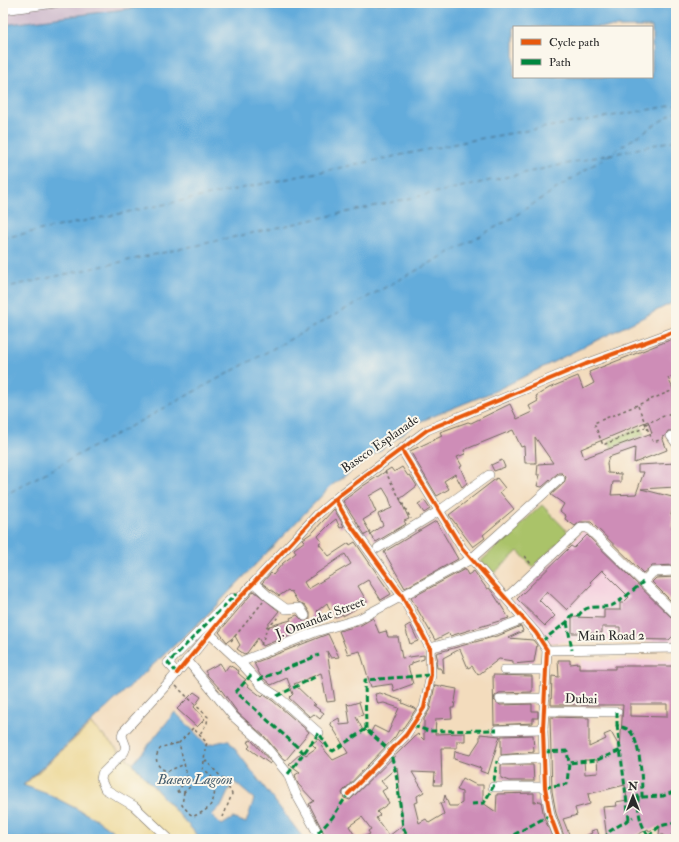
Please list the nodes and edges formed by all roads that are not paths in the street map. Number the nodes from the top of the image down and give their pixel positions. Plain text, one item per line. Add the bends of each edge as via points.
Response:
1 (55, 3) edge
2 (3, 10) edge
3 (676, 326) edge
4 (676, 331) edge
5 (402, 450) junction
6 (489, 475) dead end
7 (560, 479) dead end
8 (335, 499) junction
9 (439, 511) junction
10 (378, 548) dead end
11 (471, 559) junction
12 (676, 571) edge
13 (643, 582) junction
14 (254, 583) junction
15 (402, 596) junction
16 (506, 598) junction
17 (676, 614) edge
18 (305, 616) dead end
19 (523, 619) junction
20 (210, 634) junction
21 (430, 648) junction
22 (676, 648) edge
23 (547, 650) junction
24 (187, 660) junction
25 (240, 662) junction
26 (504, 670) dead end
27 (545, 670) junction
28 (174, 677) junction
29 (546, 698) junction
30 (500, 699) dead end
31 (544, 711) junction
32 (617, 712) dead end
33 (543, 729) junction
34 (497, 730) dead end
35 (319, 733) dead end
36 (544, 758) junction
37 (503, 760) dead end
38 (493, 787) dead end
39 (545, 787) junction
40 (348, 794) dead end
41 (169, 839) edge
42 (321, 839) edge
43 (559, 839) edge

1 - 2 street
3 - 28 street, Baseco Esplanade via 426,426 334,492 168,663
4 - 5 street via 586,364 433,426
5 - 8 street
5 - 9 street
6 - 9 street
7 - 11 street, J. Omandac Street
8 - 14 street
8 - 15 street via 349,523
9 - 10 street
9 - 11 street
11 - 15 street, J. Omandac Street
11 - 16 street
12 - 13 street via 653,572
13 - 16 street via 587,527 584,527
13 - 17 street
14 - 18 street via 286,609 300,608
14 - 20 street
15 - 21 street
15 - 25 street, J. Omandac Street via 360,619 315,632
16 - 19 street
19 - 21 street via 498,629
19 - 23 street
20 - 24 street
20 - 25 street
21 - 40 street via 431,675 424,708 406,735
22 - 23 street, Main Road 2
23 - 27 street
24 - 28 street
24 - 42 street via 234,717 260,740 288,774
25 - 35 street via 263,687
26 - 27 street
27 - 29 street
28 - 41 street via 123,732 126,747 124,752 102,774 101,780 105,789 134,806
29 - 30 street
29 - 31 street
31 - 32 street, Dubai
31 - 33 street
33 - 34 street
33 - 36 street
36 - 37 street
36 - 39 street
38 - 39 street
39 - 43 street via 550,815

